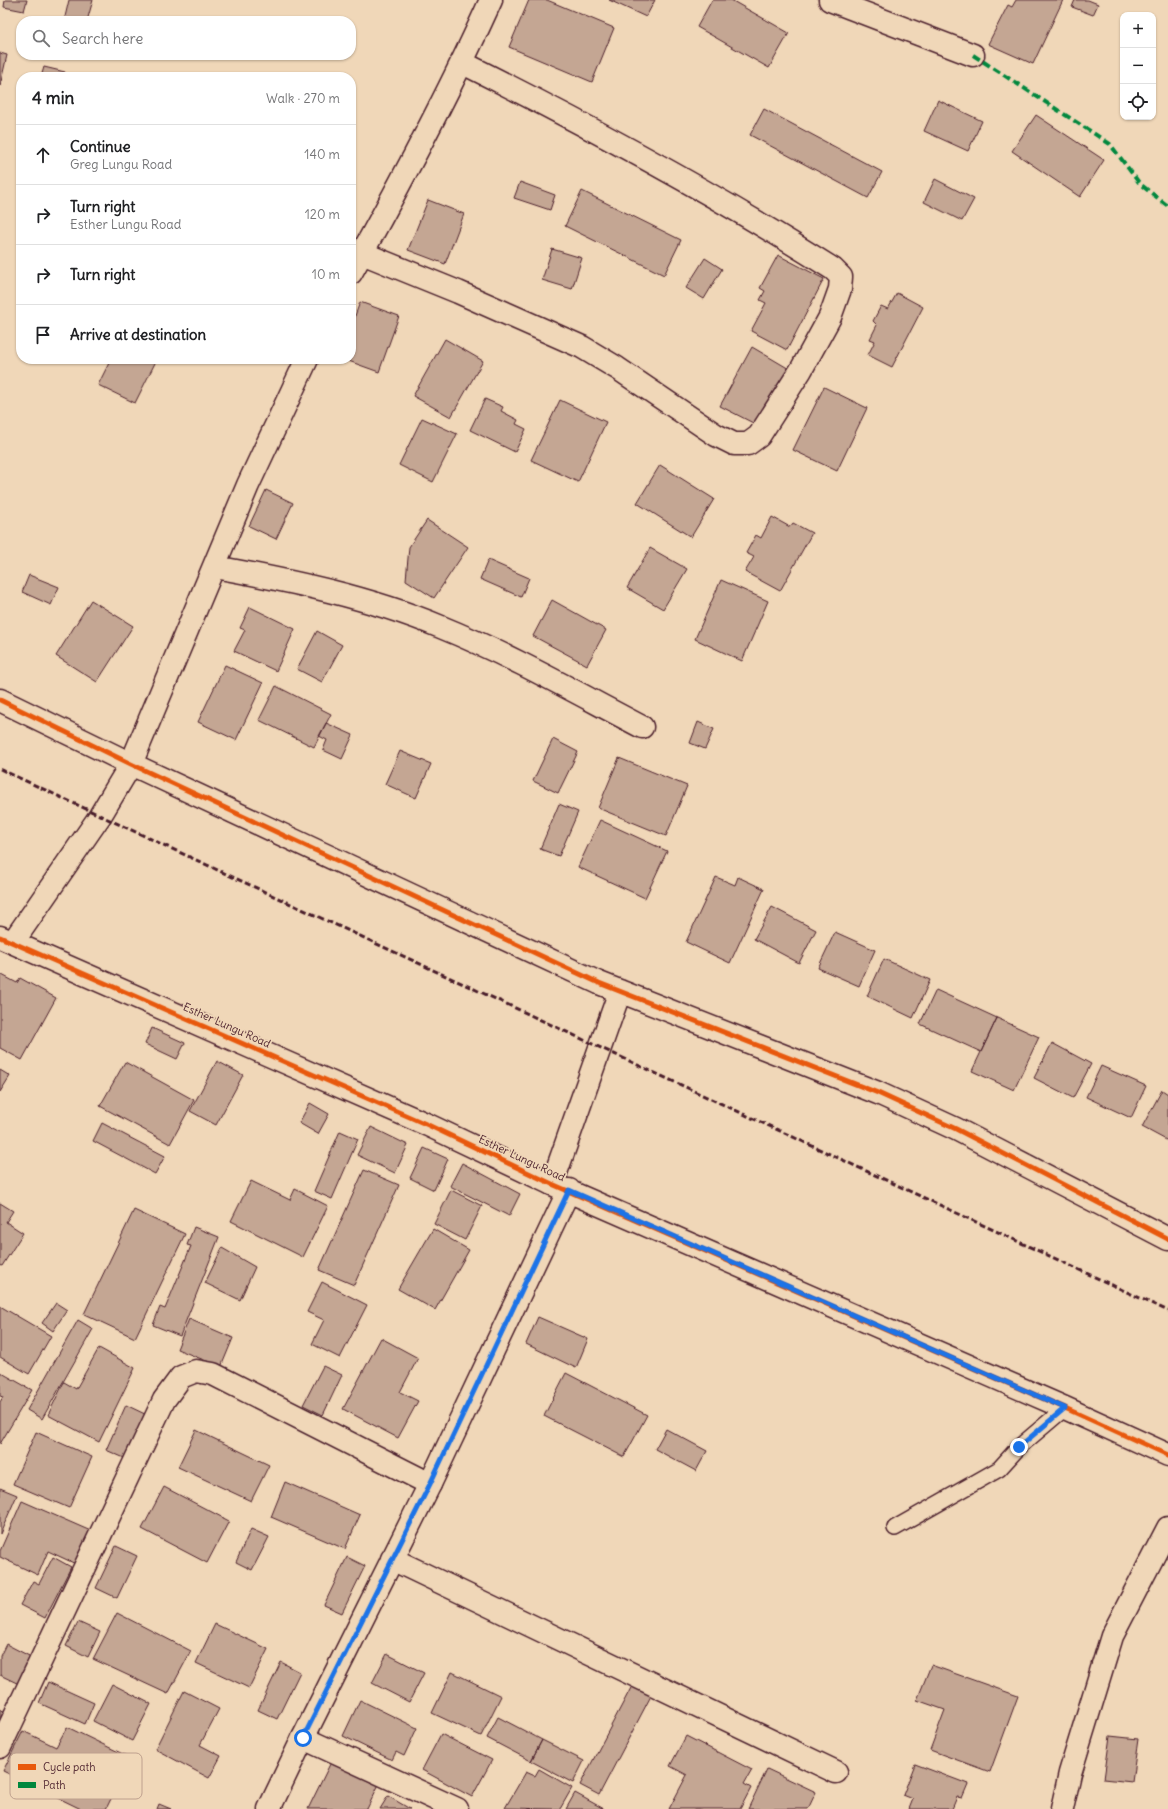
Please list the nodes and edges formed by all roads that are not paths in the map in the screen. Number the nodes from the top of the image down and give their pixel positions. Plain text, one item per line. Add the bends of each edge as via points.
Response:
1 (491, 0) edge
2 (830, 0) edge
3 (972, 55) dead end
4 (463, 63) junction
5 (362, 253) junction
6 (356, 263) edge
7 (305, 364) edge
8 (215, 567) junction
9 (0, 700) edge
10 (642, 727) dead end
11 (131, 764) junction
12 (7, 940) edge
13 (620, 991) junction
14 (560, 1187) junction
15 (1168, 1239) edge
16 (1065, 1408) junction
17 (1168, 1455) edge
18 (430, 1484) junction
19 (895, 1528) dead end
20 (1168, 1528) edge
21 (392, 1559) junction
22 (303, 1738) junction
23 (0, 1747) edge
24 (836, 1772) dead end
25 (269, 1809) edge
26 (457, 1809) edge
27 (1062, 1809) edge

1 - 4 street
2 - 3 street
4 - 5 street
4 - 5 street via 560,112 694,186 833,269 841,277 840,289 830,317 801,370 759,436 748,444 734,444 716,435 617,368 582,348 458,292
5 - 6 street
7 - 8 street via 248,485
8 - 10 street via 277,578 361,599 440,626 508,657
8 - 11 street
9 - 11 street
11 - 12 street via 100,816
11 - 13 street
12 - 14 street, Esther Lungu Road via 428,1124
13 - 14 street
13 - 15 street via 878,1093 956,1129
14 - 16 street, Esther Lungu Road
14 - 18 street
16 - 17 street, Esther Lungu Road
16 - 19 lane via 1019,1447 999,1469
18 - 21 street
18 - 23 street via 213,1374 196,1371 181,1377 164,1400
20 - 27 street via 1112,1636 1070,1773
21 - 22 street
21 - 24 street
22 - 25 street
22 - 26 street

